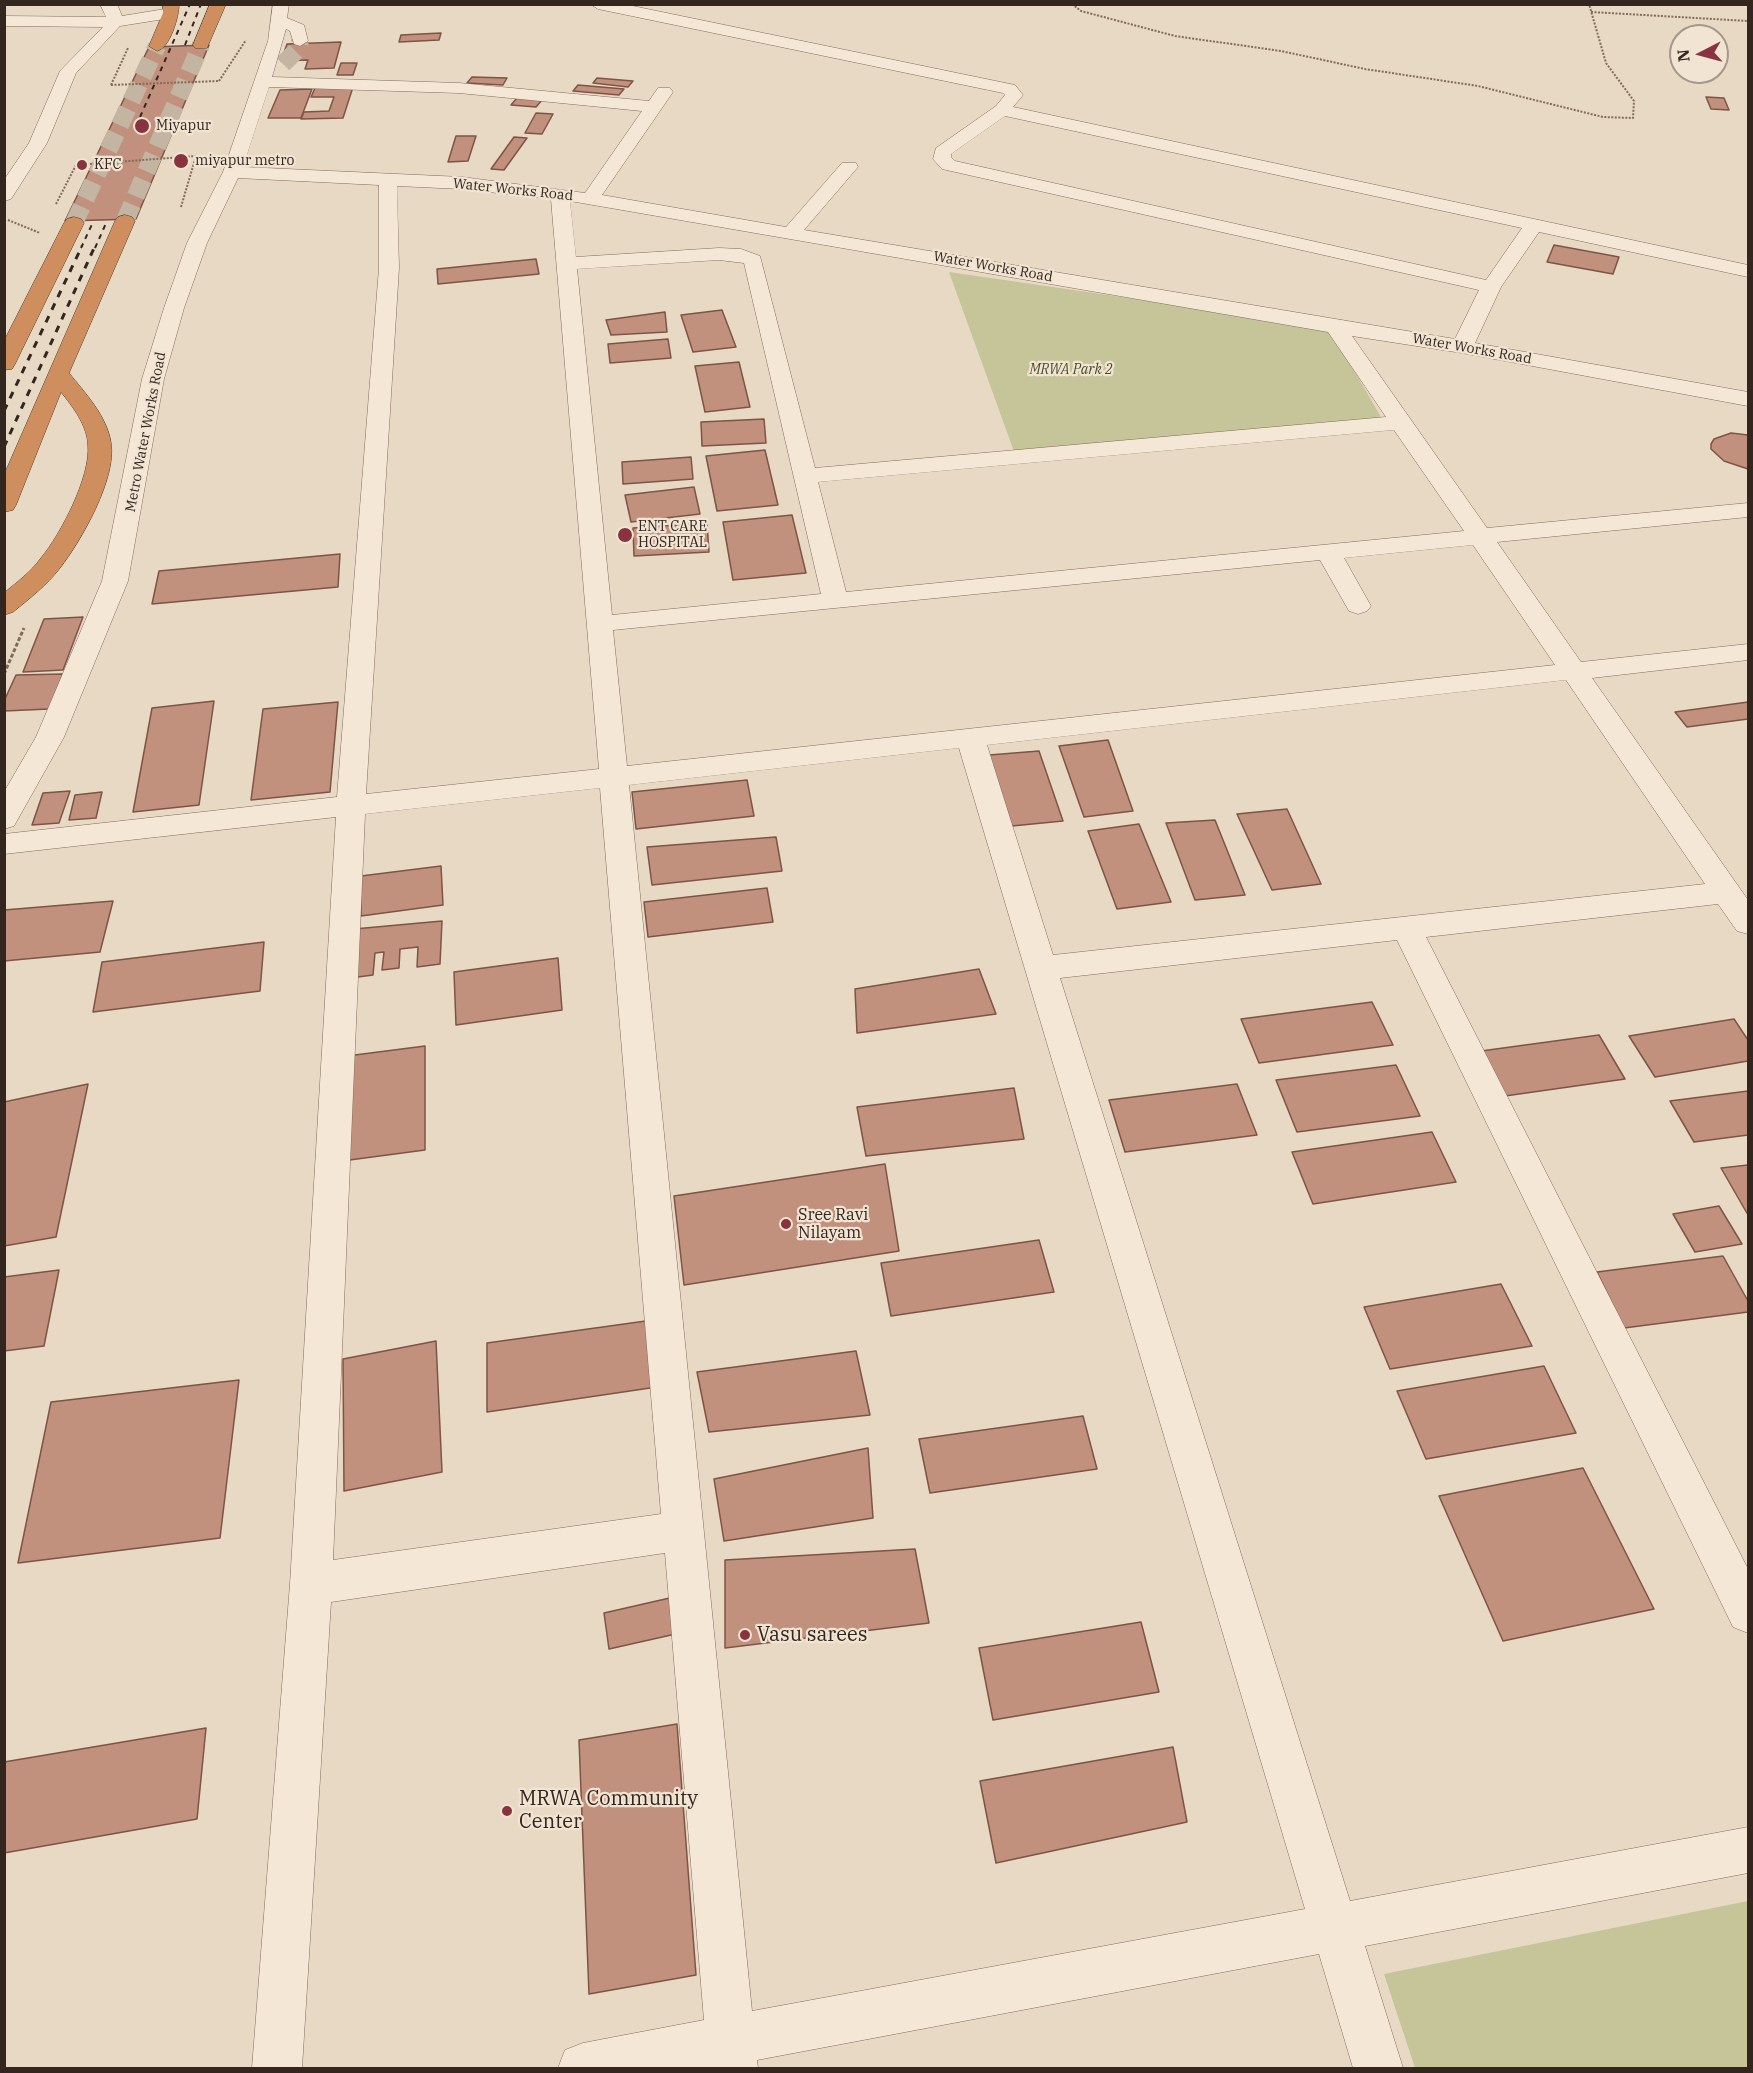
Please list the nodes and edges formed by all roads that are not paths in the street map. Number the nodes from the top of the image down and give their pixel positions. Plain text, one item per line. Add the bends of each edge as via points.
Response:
1 (108, 4) edge
2 (218, 4) edge
3 (598, 4) edge
4 (171, 9) edge
5 (280, 13) edge
6 (4, 21) edge
7 (115, 22) junction
8 (300, 41) dead end
9 (201, 45) tunnel mouth
10 (157, 46) tunnel mouth
11 (271, 72) junction
12 (666, 90) dead end
13 (654, 107) junction
14 (1002, 110) junction
15 (849, 167) dead end
16 (232, 172) junction
17 (388, 179) junction
18 (4, 195) edge
19 (575, 197) junction
20 (125, 221) tunnel mouth
21 (74, 223) tunnel mouth
22 (1533, 226) junction
23 (791, 232) junction
24 (566, 264) junction
25 (1749, 271) edge
26 (1491, 287) junction
27 (1335, 327) junction
28 (10, 346) edge
29 (1462, 347) junction
30 (4, 364) edge
31 (58, 373) junction
32 (1749, 399) edge
33 (1402, 422) junction
34 (806, 476) junction
35 (4, 505) edge
36 (1749, 510) edge
37 (1481, 537) junction
38 (1328, 552) junction
39 (835, 601) junction
40 (1359, 606) dead end
41 (4, 607) edge
42 (599, 624) junction
43 (1749, 652) edge
44 (1574, 671) junction
45 (970, 737) junction
46 (614, 777) junction
47 (351, 806) junction
48 (4, 819) edge
49 (4, 844) edge
50 (1727, 892) junction
51 (1749, 923) edge
52 (1406, 927) junction
53 (1041, 968) junction
54 (683, 1531) junction
55 (311, 1584) junction
56 (1749, 1612) edge
57 (1749, 1850) edge
58 (1334, 1928) junction
59 (732, 2055) edge
60 (277, 2068) edge
61 (583, 2068) edge
62 (1378, 2068) edge

1 - 7 street
2 - 9 highway
3 - 14 street via 1009,89 1014,95
4 - 7 street
4 - 10 highway
5 - 8 street via 298,28
5 - 11 street, Metro Water Works Road
6 - 7 street
7 - 18 street via 68,71 38,143
11 - 13 street
11 - 16 street, Metro Water Works Road
12 - 13 street
13 - 19 street
14 - 22 street
14 - 26 street via 942,152 942,159 950,165
15 - 23 street
16 - 17 street, Water Works Road
16 - 48 street, Metro Water Works Road via 197,243 156,369 115,581 50,737
17 - 19 street, Water Works Road via 462,183
17 - 47 street via 389,268
19 - 23 street, Water Works Road
19 - 24 street
20 - 31 highway
21 - 28 highway
22 - 25 street
22 - 26 street
23 - 27 street, Water Works Road
24 - 34 street via 719,254 753,260
24 - 42 street
26 - 29 street
27 - 29 street, Water Works Road
27 - 33 street
28 - 30 highway
29 - 32 street, Water Works Road
31 - 35 highway
31 - 41 highway via 89,414 100,446 93,484 51,563
33 - 34 street
33 - 37 street
34 - 39 street
36 - 37 street
37 - 38 street
37 - 44 street
38 - 39 street
38 - 40 street
39 - 42 street
42 - 46 street
43 - 44 street
44 - 45 street
44 - 50 street
45 - 46 street
45 - 53 street
46 - 47 street
46 - 54 street
47 - 49 street
47 - 55 street
50 - 51 street
50 - 52 street
52 - 53 street
52 - 56 street
53 - 58 street
54 - 55 street
54 - 59 street
55 - 60 street
57 - 58 street
58 - 59 street
58 - 62 street
59 - 61 street

